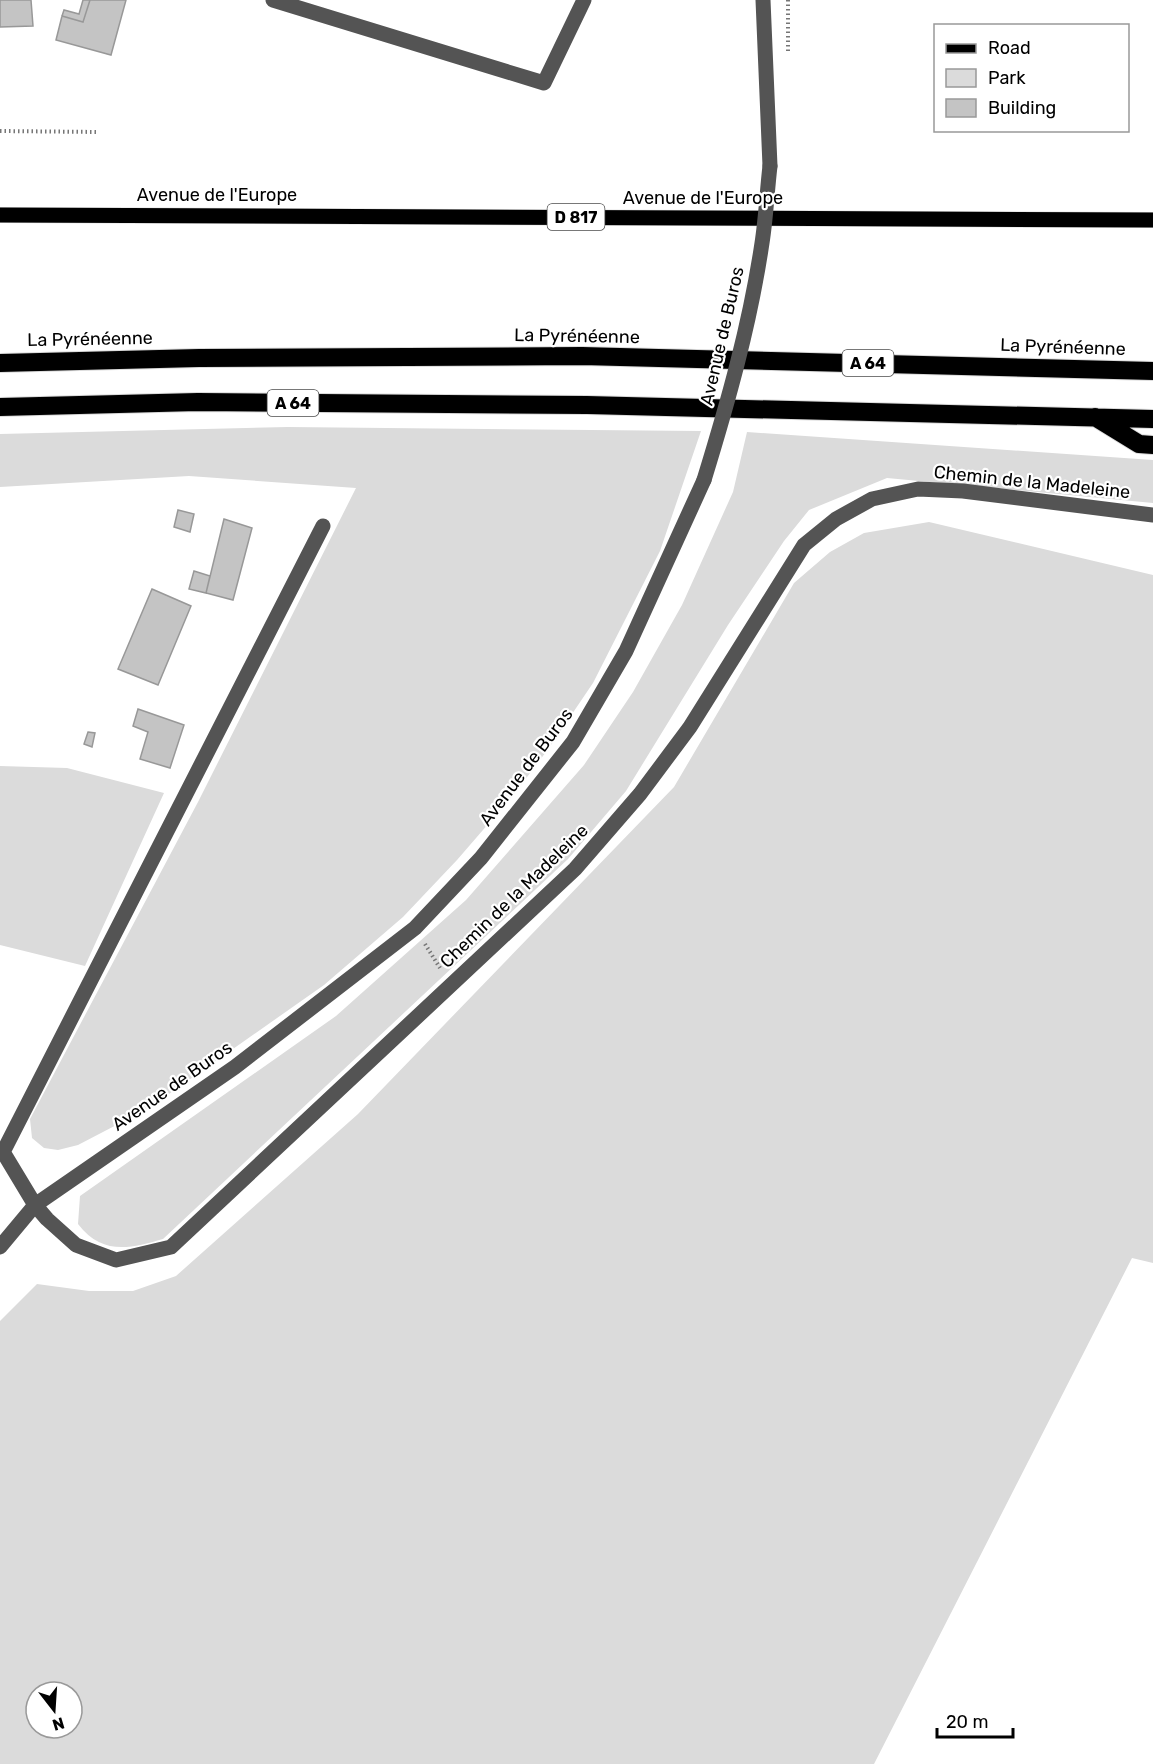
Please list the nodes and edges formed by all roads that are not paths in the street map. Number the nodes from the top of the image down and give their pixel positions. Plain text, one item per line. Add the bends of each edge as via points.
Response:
1 (273, 0) edge
2 (584, 0) edge
3 (763, 0) edge
4 (0, 215) edge
5 (1153, 220) edge
6 (0, 363) edge
7 (1153, 371) edge
8 (0, 407) edge
9 (1094, 416) junction
10 (1153, 419) edge
11 (1153, 445) edge
12 (1153, 515) edge
13 (323, 526) dead end
14 (2, 1152) edge
15 (35, 1205) junction
16 (0, 1247) edge

1 - 2 street via 544,83
3 - 15 street, Avenue de Buros, bridge via 770,166 748,322 728,401 704,480 626,651 573,742 481,858 415,928 235,1067
4 - 5 main road, Avenue de l'Europe / D 817
6 - 7 highway, La Pyrénéenne / A 64 via 582,356
8 - 9 highway, A 64 via 198,402 563,405
9 - 10 highway, A 64
9 - 11 highway via 1139,444
12 - 15 street, Chemin de la Madeleine via 918,489 872,499 836,519 804,545 690,727 640,794 575,869 171,1247 116,1260 76,1245
13 - 14 street
14 - 15 street, Chemin de la Madeleine
15 - 16 street, Avenue de Buros

